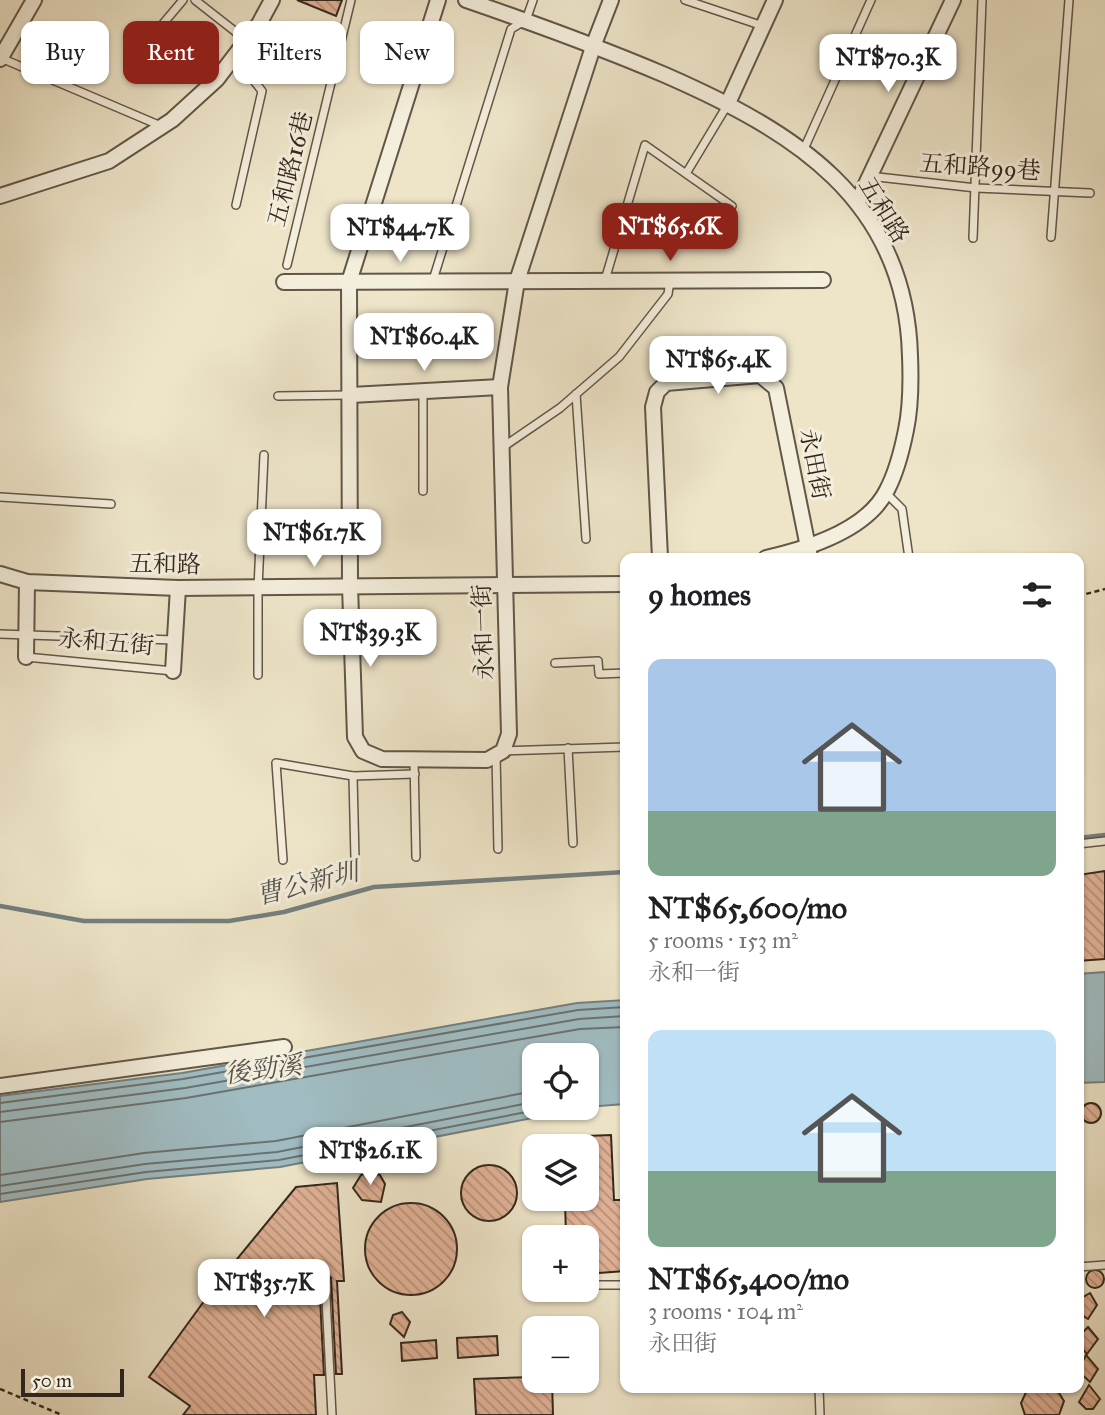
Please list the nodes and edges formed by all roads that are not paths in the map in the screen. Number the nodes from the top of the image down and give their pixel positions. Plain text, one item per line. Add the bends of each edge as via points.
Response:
1 (34, 0) edge
2 (183, 0) edge
3 (195, 0) edge
4 (272, 0) edge
5 (351, 0) edge
6 (438, 0) edge
7 (466, 0) edge
8 (533, 0) edge
9 (611, 0) edge
10 (685, 0) edge
11 (775, 0) edge
12 (871, 0) edge
13 (953, 0) edge
14 (982, 0) edge
15 (1069, 0) edge
16 (526, 20) junction
17 (165, 21) edge
18 (259, 21) edge
19 (763, 26) junction
20 (233, 29) edge
21 (594, 44) junction
22 (233, 57) edge
23 (0, 59) edge
24 (256, 84) edge
25 (728, 103) junction
26 (163, 126) junction
27 (804, 149) junction
28 (687, 172) junction
29 (869, 176) junction
30 (976, 188) junction
31 (1052, 192) junction
32 (1090, 193) dead end
33 (0, 197) edge
34 (858, 203) junction
35 (236, 205) dead end
36 (732, 206) dead end
37 (1051, 237) dead end
38 (973, 238) dead end
39 (287, 265) dead end
40 (433, 280) junction
41 (605, 280) junction
42 (823, 280) dead end
43 (517, 281) junction
44 (670, 281) junction
45 (284, 282) dead end
46 (349, 282) junction
47 (500, 387) junction
48 (423, 391) junction
49 (576, 394) junction
50 (351, 395) junction
51 (278, 396) dead end
52 (499, 449) junction
53 (264, 454) dead end
54 (423, 491) dead end
55 (886, 493) junction
56 (0, 497) edge
57 (111, 504) dead end
58 (586, 540) dead end
59 (660, 553) edge
60 (809, 553) edge
61 (811, 553) edge
62 (908, 553) edge
63 (0, 575) edge
64 (27, 582) junction
65 (620, 584) edge
66 (350, 586) junction
67 (504, 587) junction
68 (178, 588) junction
69 (258, 588) junction
70 (0, 634) edge
71 (26, 635) junction
72 (174, 640) junction
73 (26, 657) joint
74 (555, 663) dead end
75 (173, 671) joint
76 (620, 673) edge
77 (258, 675) dead end
78 (620, 747) edge
79 (568, 748) junction
80 (500, 753) junction
81 (414, 759) junction
82 (415, 774) junction
83 (353, 776) junction
84 (1105, 841) edge
85 (573, 843) dead end
86 (1084, 843) edge
87 (498, 849) dead end
88 (416, 856) dead end
89 (355, 859) dead end
90 (283, 860) dead end
91 (284, 1047) dead end
92 (0, 1086) edge
93 (1105, 1265) edge
94 (1084, 1266) edge
95 (325, 1278) dead end
96 (620, 1284) edge
97 (599, 1285) edge
98 (819, 1393) edge
99 (332, 1415) edge
100 (820, 1415) edge

1 - 23 street
2 - 17 lane
3 - 20 lane
4 - 18 street
5 - 39 lane, 五和路16巷
6 - 46 street
7 - 16 street, 五和路
8 - 16 lane
9 - 21 street, 永和一街
10 - 19 lane
11 - 19 street
12 - 27 lane
13 - 29 street
14 - 30 lane
15 - 31 lane
16 - 21 street, 五和路
16 - 40 lane via 511,29
19 - 25 street
21 - 25 street, 五和路
21 - 43 street, 永和一街
22 - 26 street via 217,79
23 - 26 lane
24 - 35 lane via 262,91
25 - 27 street, 五和路
25 - 28 lane
26 - 33 street via 109,161
27 - 34 street, 五和路
28 - 36 lane
28 - 41 lane via 645,145
29 - 30 lane, 五和路99巷
29 - 34 street
30 - 31 lane, 五和路99巷
30 - 38 lane
31 - 32 lane, 五和路99巷
31 - 37 lane
34 - 55 street, 五和路 via 899,282 909,332 907,425
40 - 43 street
40 - 46 street
41 - 43 street
41 - 44 street
42 - 44 street
43 - 47 street, 永和一街
44 - 49 lane via 668,294 619,357
45 - 46 street
46 - 50 street
47 - 48 street
47 - 52 street, 永和一街
48 - 50 street
48 - 54 lane
49 - 52 lane
49 - 58 lane
50 - 51 lane
50 - 66 street
52 - 67 street, 永和一街
53 - 69 lane
55 - 61 street, 五和路 via 857,523
55 - 62 lane via 902,509
56 - 57 lane
59 - 60 street, 永田街 via 653,407 657,392 666,383 760,375 776,388
63 - 64 street, 五和路
64 - 68 street, 五和路
64 - 71 street, 永和五街
65 - 67 street, 五和路
66 - 67 street, 五和路
66 - 69 street, 五和路
66 - 81 street via 355,737 363,751 382,759
67 - 80 street, 永和一街 via 509,734
68 - 69 street, 五和路
68 - 72 street, 永和五街
69 - 77 lane
70 - 71 lane, 永和五街
71 - 72 lane, 永和五街
71 - 73 street, 永和五街
72 - 75 street, 永和五街
73 - 75 lane, 永和五街
74 - 76 lane via 597,661 599,674
78 - 79 lane
79 - 80 lane
79 - 85 lane
80 - 81 street via 487,760
80 - 87 lane
81 - 82 lane
82 - 83 lane
82 - 88 lane
83 - 89 lane
83 - 90 lane via 276,763
84 - 86 lane
91 - 92 street
93 - 94 lane
95 - 99 lane
96 - 97 lane
98 - 100 lane

